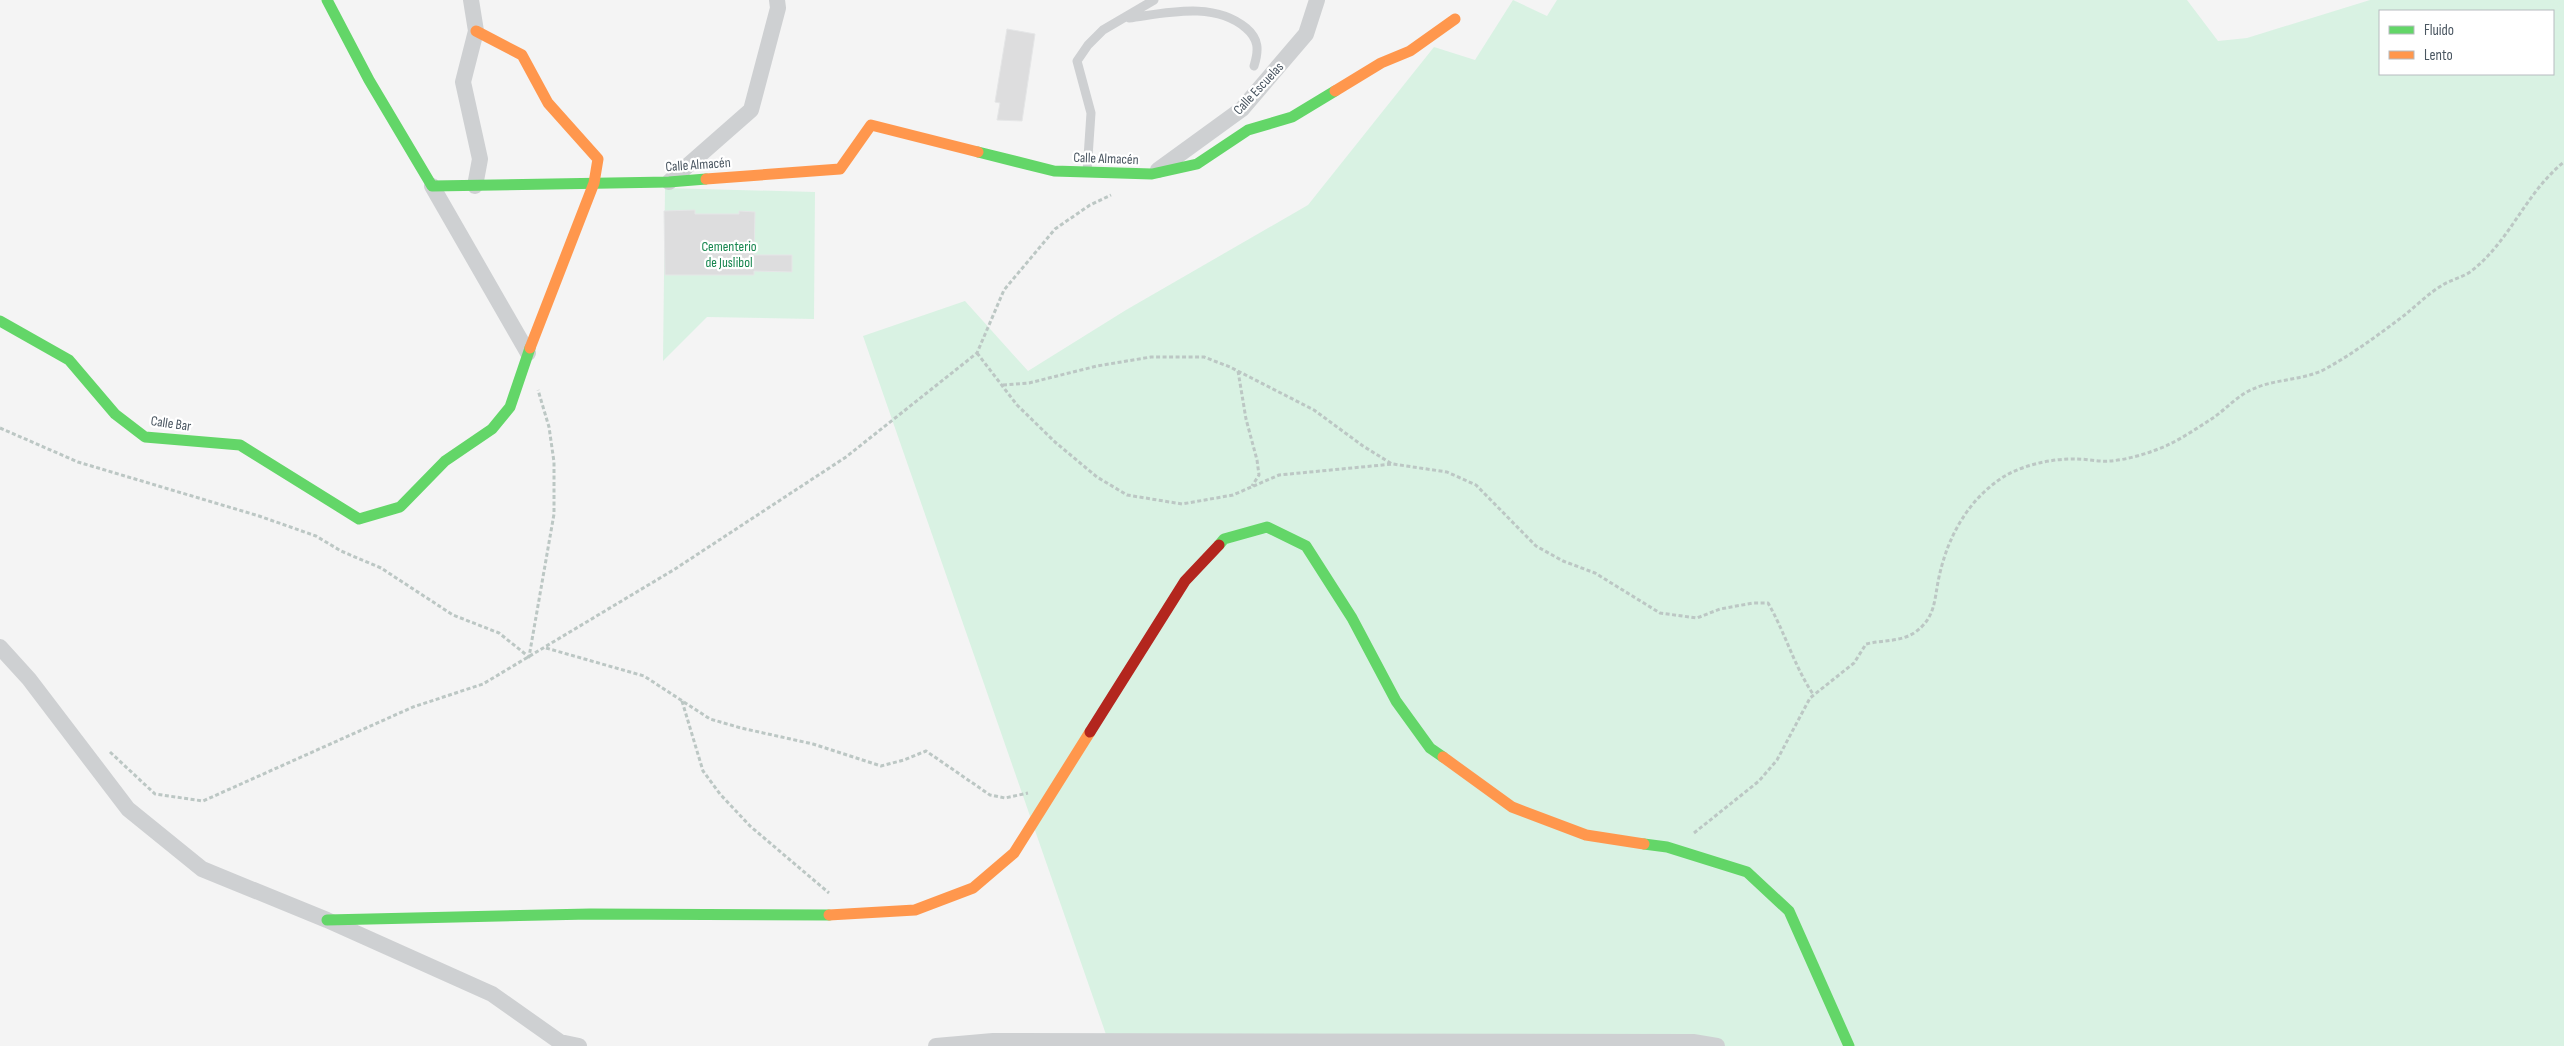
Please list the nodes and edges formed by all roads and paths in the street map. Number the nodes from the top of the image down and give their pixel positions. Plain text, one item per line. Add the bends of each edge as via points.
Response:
1 (327, 0) edge
2 (471, 0) edge
3 (777, 0) edge
4 (1154, 0) edge
5 (1317, 0) edge
6 (1124, 19) junction
7 (1455, 19) dead end
8 (476, 31) junction
9 (1254, 66) dead end
10 (2564, 162) edge
11 (1087, 172) junction
12 (1152, 174) junction
13 (669, 182) junction
14 (594, 183) junction
15 (432, 186) junction
16 (475, 186) junction
17 (1117, 192) dead end
18 (0, 321) edge
19 (528, 353) junction
20 (977, 353) junction
21 (1238, 370) junction
22 (536, 381) dead end
23 (1002, 385) junction
24 (0, 428) edge
25 (1393, 464) junction
26 (1252, 486) junction
27 (0, 647) edge
28 (545, 648) junction
29 (529, 657) junction
30 (1813, 694) junction
31 (681, 701) junction
32 (106, 749) dead end
33 (1056, 786) junction
34 (1679, 851) junction
35 (851, 915) junction
36 (327, 920) junction
37 (579, 1046) edge
38 (936, 1046) edge
39 (1717, 1046) edge
40 (1849, 1046) edge

1 - 15 street via 369,80
2 - 8 street
3 - 13 street via 778,8 751,110
4 - 6 lane
5 - 12 street, Calle Escuelas via 1306,34 1242,109
6 - 9 lane via 1181,11 1214,12 1238,21 1254,34 1258,45
6 - 11 lane via 1103,30 1077,61 1091,114
7 - 12 street, Calle Almacén via 1410,51 1381,63 1292,117 1248,130 1197,164
8 - 14 street via 522,55 548,103 598,158
8 - 16 street via 464,82 480,159
10 - 30 path via 2544,179 2489,256 2468,273 2441,286 2392,325 2327,368 2302,378 2279,380 2252,389 2170,444 2108,462 2049,461 2002,477 1982,492 1960,520 1939,578 1930,617 1915,632 1901,639 1866,644 1854,663
11 - 12 street, Calle Almacén
11 - 13 street, Calle Almacén via 1054,171 871,125 840,169
13 - 14 street, Calle Almacén
14 - 16 street, Calle Almacén
14 - 19 street
15 - 16 street, Calle Almacén
15 - 19 street
17 - 20 path via 1055,229 1004,290
18 - 19 street, Calle Bar via 69,360 115,414 145,437 240,445 359,519 400,507 445,461 492,429 510,407
20 - 23 path
20 - 28 path via 846,457 675,569
21 - 23 path via 1204,357 1150,358 1097,366 1029,383
21 - 25 path via 1314,410
21 - 26 path via 1259,475
22 - 29 path via 549,427 554,462 554,514
23 - 26 path via 1017,405 1055,442 1097,477 1127,495 1182,504 1219,499
24 - 29 path via 78,462 316,536 381,568 453,615 499,633
25 - 26 path via 1279,475
25 - 30 path via 1447,472 1476,485 1536,546 1595,573 1660,613 1696,618 1720,609 1768,603
27 - 36 street via 29,679 128,808 202,869
28 - 29 path
28 - 31 path via 644,676
29 - 32 path via 483,684 412,708 203,801 155,794
30 - 34 path via 1777,760 1759,781 1691,835
31 - 33 path via 710,719 813,744 881,766 926,750 990,795 1005,798
31 - 35 path via 704,771 720,794 750,826
33 - 34 street via 1185,581 1224,538 1268,527 1306,546 1352,618 1396,701 1430,748 1512,807 1586,835
33 - 35 street via 1014,853 974,888 915,910
34 - 40 street via 1746,872 1789,911
35 - 36 street via 590,914
36 - 37 street via 492,994 560,1042
38 - 39 street via 993,1041 1694,1042

